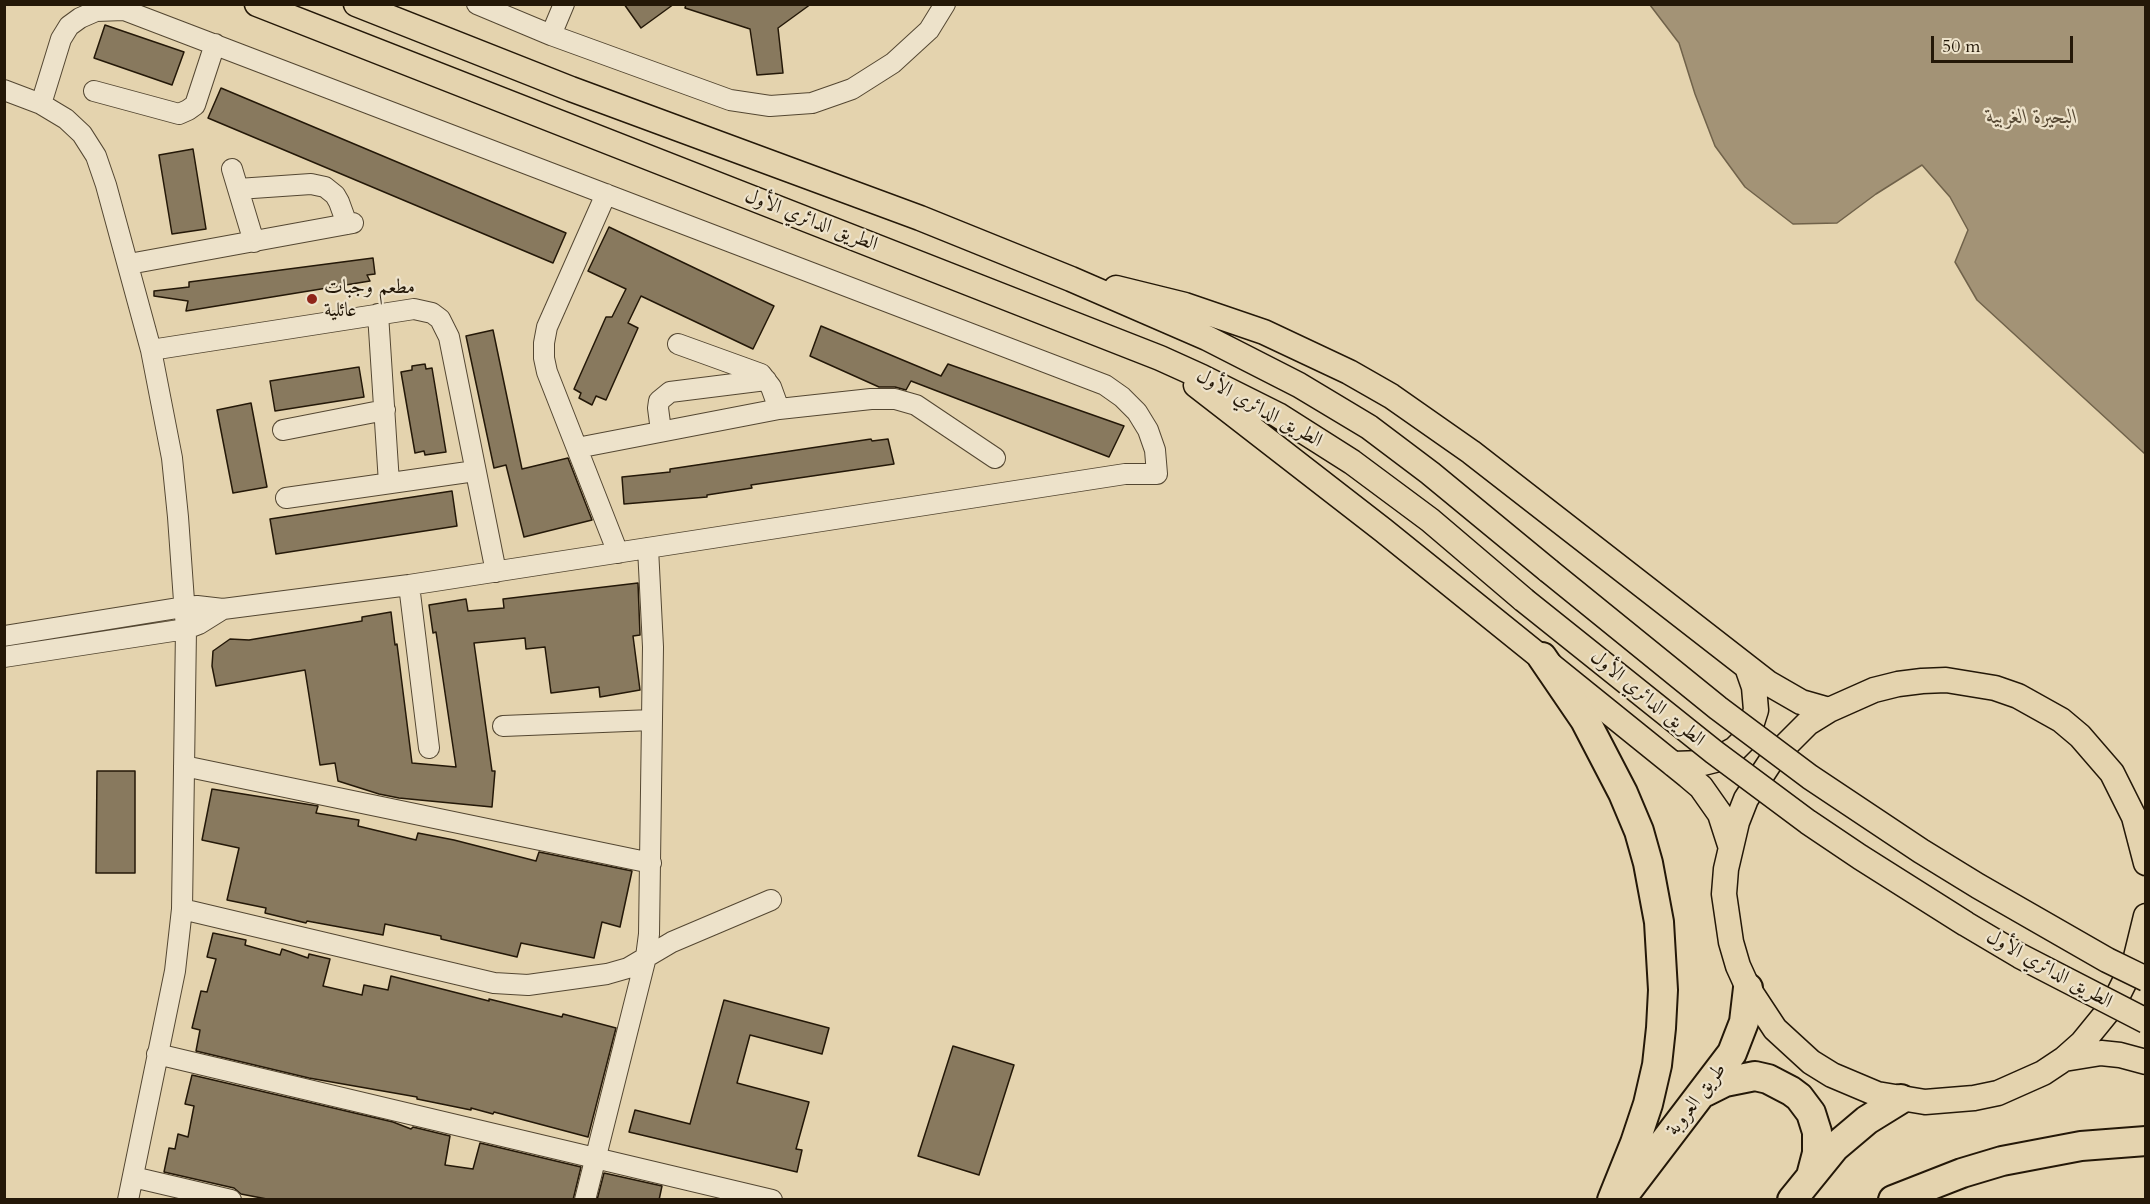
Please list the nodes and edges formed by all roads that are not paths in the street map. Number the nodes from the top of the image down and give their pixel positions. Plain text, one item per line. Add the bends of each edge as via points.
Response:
1 (257, 4) edge
2 (356, 4) edge
3 (477, 4) edge
4 (564, 4) edge
5 (945, 4) edge
6 (551, 35) junction
7 (215, 44) junction
8 (4, 90) edge
9 (94, 91) dead end
10 (41, 104) junction
11 (232, 169) dead end
12 (238, 189) junction
13 (606, 194) junction
14 (254, 242) junction
15 (129, 264) junction
16 (1071, 279) junction
17 (378, 314) junction
18 (678, 344) dead end
19 (151, 350) junction
20 (1160, 358) junction
21 (766, 380) junction
22 (385, 410) junction
23 (779, 410) junction
24 (284, 430) dead end
25 (661, 431) junction
26 (578, 448) junction
27 (995, 458) dead end
28 (476, 471) junction
29 (389, 483) junction
30 (286, 498) dead end
31 (648, 548) junction
32 (618, 553) junction
33 (496, 572) junction
34 (409, 585) junction
35 (184, 607) junction
36 (223, 609) junction
37 (186, 629) junction
38 (4, 636) edge
39 (4, 657) edge
40 (1542, 657) junction
41 (1747, 667) junction
42 (1828, 710) junction
43 (652, 720) junction
44 (503, 726) dead end
45 (429, 748) dead end
46 (1673, 764) junction
47 (184, 766) junction
48 (1730, 845) junction
49 (651, 862) junction
50 (2145, 863) edge
51 (771, 900) dead end
52 (182, 909) junction
53 (2145, 916) edge
54 (646, 957) junction
55 (2145, 979) edge
56 (1748, 988) junction
57 (2145, 1021) edge
58 (157, 1054) junction
59 (2064, 1059) junction
60 (2145, 1062) edge
61 (1703, 1093) junction
62 (1901, 1099) junction
63 (2145, 1141) edge
64 (595, 1158) junction
65 (1810, 1176) junction
66 (133, 1177) junction
67 (128, 1200) edge
68 (231, 1200) edge
69 (585, 1200) edge
70 (772, 1200) edge
71 (1612, 1200) edge
72 (1621, 1200) edge
73 (1792, 1200) edge
74 (1893, 1200) edge

1 - 20 main road, الطريق الدائري الأول
2 - 16 main road, الطريق الدائري الأول
3 - 6 street
4 - 6 street
5 - 6 street via 928,30 893,63 852,89 812,103 770,106 730,100
7 - 9 street via 195,105 179,114
7 - 10 street via 124,10 96,11 69,26 61,39
7 - 13 street
8 - 10 street
10 - 15 street via 82,134 96,156
11 - 12 street
12 - 14 street
12 - 14 street via 311,184 325,187 335,195 350,224
13 - 26 street via 547,327 544,343 547,372
13 - 31 street via 1105,385 1137,412 1155,450 1157,474 1125,474
14 - 15 street
15 - 19 street
16 - 41 main road via 1148,294 1220,316 1307,351 1358,377 1471,452
16 - 55 main road, الطريق الدائري الأول, bridge via 1208,338 1336,406 1400,450 1809,777 1978,886
17 - 19 street
17 - 22 street
17 - 28 street via 424,310 446,328
18 - 21 street via 754,370
19 - 35 street via 172,458
20 - 40 main road
20 - 57 main road, الطريق الدائري الأول, bridge via 1244,397 1311,435 1430,520 1714,752 1843,845 2020,956
21 - 23 street
21 - 25 street via 670,392 657,408
22 - 24 street
22 - 29 street
23 - 25 street
23 - 27 street via 895,399 916,405
25 - 26 street
26 - 32 street
28 - 29 street
28 - 33 street
29 - 30 street
31 - 32 street
31 - 43 street
32 - 33 street
33 - 34 street
34 - 36 street
34 - 45 street
35 - 36 street
35 - 37 street
35 - 38 street
36 - 37 street
37 - 39 street
37 - 47 street
40 - 46 main road
40 - 71 highway via 1585,720 1623,793 1648,863 1659,922 1663,990 1657,1065 1648,1104
41 - 42 main road via 1788,696
41 - 46 main road via 1756,710 1743,741 1715,760
42 - 48 main road via 1808,723 1768,764 1746,799
42 - 50 main road via 1874,690 1922,681 1971,683 2018,696 2061,720 2097,753 2134,817
43 - 44 street
43 - 49 street
46 - 48 main road via 1711,800
47 - 49 street
47 - 52 street
48 - 56 main road via 1725,878 1726,918
49 - 54 street
51 - 54 street
52 - 54 street via 505,984 539,985 607,974
52 - 58 street via 175,971
53 - 59 main road via 2126,983 2088,1037
54 - 64 street
56 - 61 highway, طريق العروبة via 1739,1039
56 - 62 main road via 1775,1029 1811,1062 1854,1086
58 - 64 street
58 - 66 street
59 - 60 main road via 2101,1053
59 - 62 main road via 1998,1093 1950,1102
61 - 65 highway via 1725,1082 1755,1076 1774,1081 1799,1097 1811,1113 1817,1132 1817,1154
61 - 72 highway, طريق العروبة
62 - 65 highway via 1851,1132
63 - 74 highway via 2081,1146 2002,1161
64 - 69 street
64 - 70 street
65 - 73 highway
66 - 67 street
66 - 68 street

